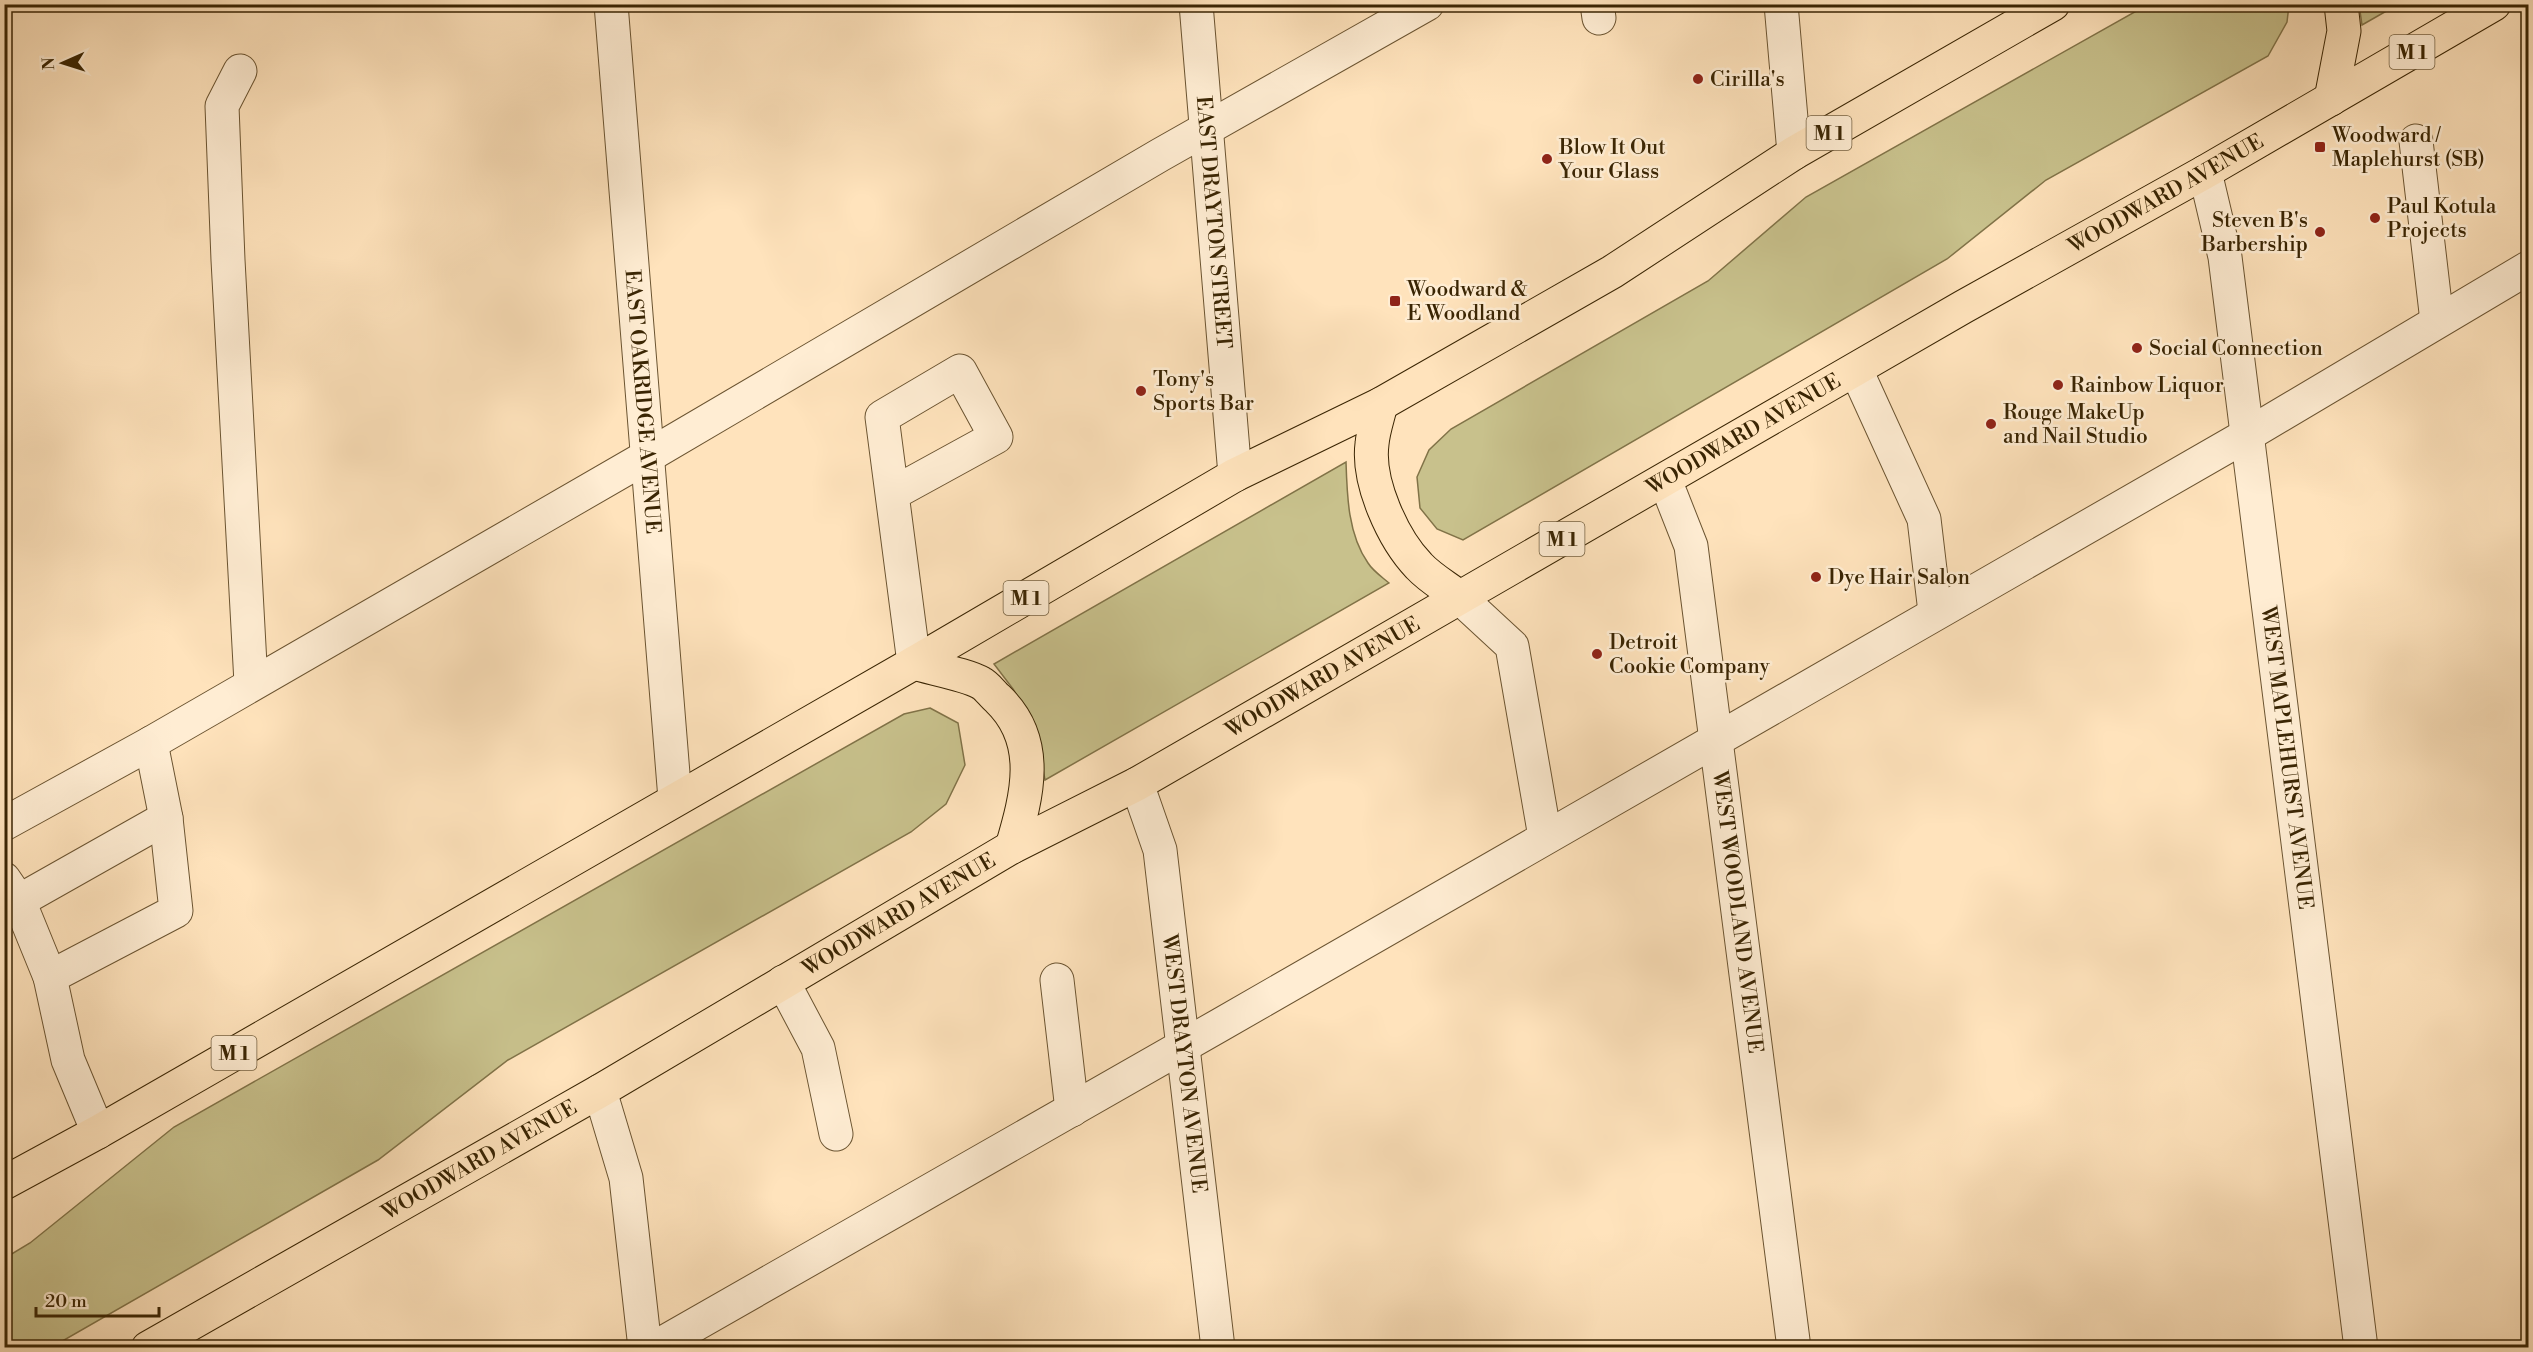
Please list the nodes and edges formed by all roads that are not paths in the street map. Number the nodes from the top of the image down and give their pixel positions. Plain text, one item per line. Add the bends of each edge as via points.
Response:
1 (611, 4) edge
2 (1196, 4) edge
3 (1427, 4) edge
4 (1781, 4) edge
5 (2053, 4) edge
6 (2341, 4) edge
7 (2494, 4) edge
8 (240, 71) dead end
9 (2331, 99) junction
10 (1206, 129) junction
11 (2416, 141) dead end
12 (1794, 153) junction
13 (2205, 172) junction
14 (2529, 268) edge
15 (2437, 321) junction
16 (1856, 370) junction
17 (1381, 404) junction
18 (2247, 435) junction
19 (648, 456) junction
20 (1235, 475) junction
21 (1665, 480) junction
22 (892, 494) dead end
23 (1459, 597) junction
24 (1935, 612) junction
25 (914, 663) junction
26 (251, 683) junction
27 (1716, 739) junction
28 (151, 743) junction
29 (1137, 784) junction
30 (675, 799) junction
31 (166, 818) junction
32 (4, 824) edge
33 (1545, 837) junction
34 (1012, 847) junction
35 (12, 890) edge
36 (50, 977) junction
37 (1057, 980) dead end
38 (783, 982) junction
39 (1182, 1046) junction
40 (600, 1090) junction
41 (1072, 1110) junction
42 (98, 1132) junction
43 (836, 1134) dead end
44 (4, 1183) edge
45 (148, 1347) edge
46 (645, 1347) edge
47 (654, 1347) edge
48 (1218, 1347) edge
49 (1794, 1347) edge
50 (2361, 1347) edge

1 - 19 street, EAST OAKRIDGE AVENUE
2 - 10 street, EAST DRAYTON STREET
3 - 10 street
4 - 12 street
5 - 12 main road, M 1
6 - 9 main road via 2344,31
7 - 9 main road, WOODWARD AVENUE / M 1
8 - 26 street via 222,106
9 - 13 main road, WOODWARD AVENUE / M 1
10 - 19 street
10 - 20 street, EAST DRAYTON STREET
11 - 15 street
12 - 17 main road, M 1 via 1612,272
13 - 16 main road, WOODWARD AVENUE / M 1
13 - 18 street, WEST MAPLEHURST AVENUE via 2225,257
14 - 15 street
15 - 18 street
16 - 21 main road, WOODWARD AVENUE / M 1
16 - 24 street via 1924,519
17 - 20 main road, M 1
17 - 23 main road via 1371,446 1376,487 1390,526 1420,567
18 - 24 street
18 - 50 street, WEST MAPLEHURST AVENUE
19 - 26 street
19 - 30 street, EAST OAKRIDGE AVENUE
20 - 25 main road, M 1
21 - 23 main road, WOODWARD AVENUE / M 1
21 - 27 street, WEST WOODLAND AVENUE via 1691,546
22 - 25 street
23 - 29 main road, WOODWARD AVENUE / M 1
23 - 33 street via 1512,646
24 - 27 street
25 - 30 main road, M 1
25 - 34 main road via 981,683 1005,706 1020,732 1028,763 1025,802
26 - 28 street
27 - 33 street
27 - 49 street, WEST WOODLAND AVENUE
28 - 31 street
28 - 32 street
29 - 34 main road, WOODWARD AVENUE / M 1
29 - 39 street, WEST DRAYTON AVENUE via 1160,850
30 - 42 main road, M 1
31 - 35 street
31 - 36 street via 176,910
33 - 39 street
34 - 38 main road, WOODWARD AVENUE / M 1
35 - 36 street
36 - 42 street via 68,1060
37 - 41 street
38 - 40 main road, WOODWARD AVENUE / M 1
38 - 43 street via 818,1048
39 - 41 street
39 - 48 street, WEST DRAYTON AVENUE
40 - 45 main road, WOODWARD AVENUE / M 1
40 - 46 street via 626,1178
41 - 47 street
42 - 44 main road, M 1

